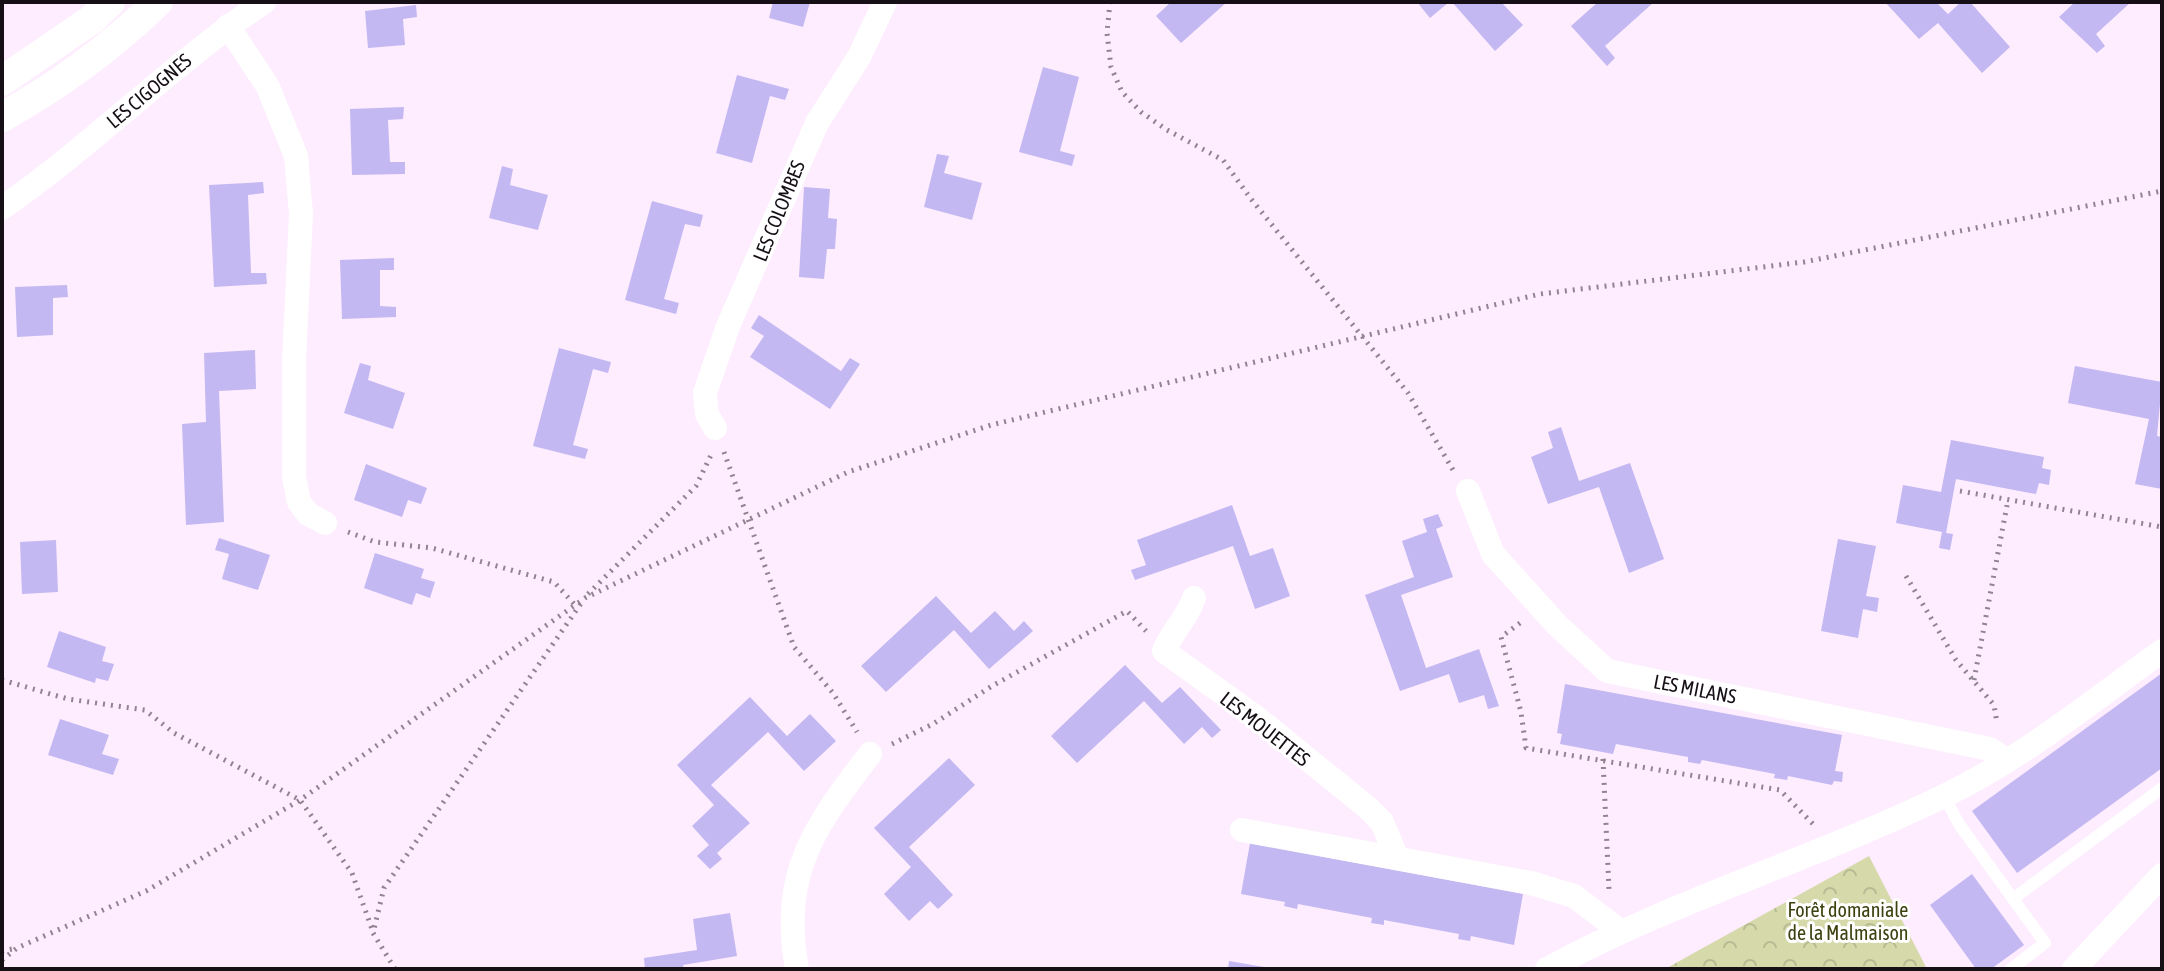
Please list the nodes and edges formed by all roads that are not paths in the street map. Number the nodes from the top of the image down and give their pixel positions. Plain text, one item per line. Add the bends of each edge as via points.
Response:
1 (110, 2) edge
2 (158, 2) edge
3 (264, 2) edge
4 (885, 2) edge
5 (228, 26) junction
6 (2, 81) edge
7 (2, 117) edge
8 (2, 208) edge
9 (715, 428) road end
10 (1468, 491) road end
11 (325, 523) road end
12 (1194, 598) dead end
13 (2162, 651) edge
14 (870, 754) road end
15 (2004, 758) junction
16 (2162, 788) edge
17 (1944, 796) junction
18 (1242, 830) dead end
19 (1397, 858) junction
20 (2162, 875) edge
21 (2013, 899) junction
22 (1619, 930) junction
23 (797, 969) edge
24 (1547, 969) edge
25 (2011, 969) edge
26 (2074, 969) edge

1 - 6 street
2 - 7 street via 113,45
3 - 5 street, LES CIGOGNES
4 - 9 street, LES COLOMBES via 859,57 817,123 728,326 705,393
5 - 8 street, LES CIGOGNES
5 - 11 street via 268,87 296,156 301,214 294,477 299,502
10 - 15 street, LES MILANS via 1493,554 1607,671 1990,749
12 - 19 street, LES MOUETTES via 1164,651 1368,808 1382,822
13 - 15 street
14 - 23 street via 821,825 796,878 790,906
15 - 17 street
16 - 21 lane
17 - 21 lane
17 - 22 street
18 - 19 street
19 - 22 street via 1574,896
20 - 26 street
21 - 25 lane via 2045,943
22 - 24 street

